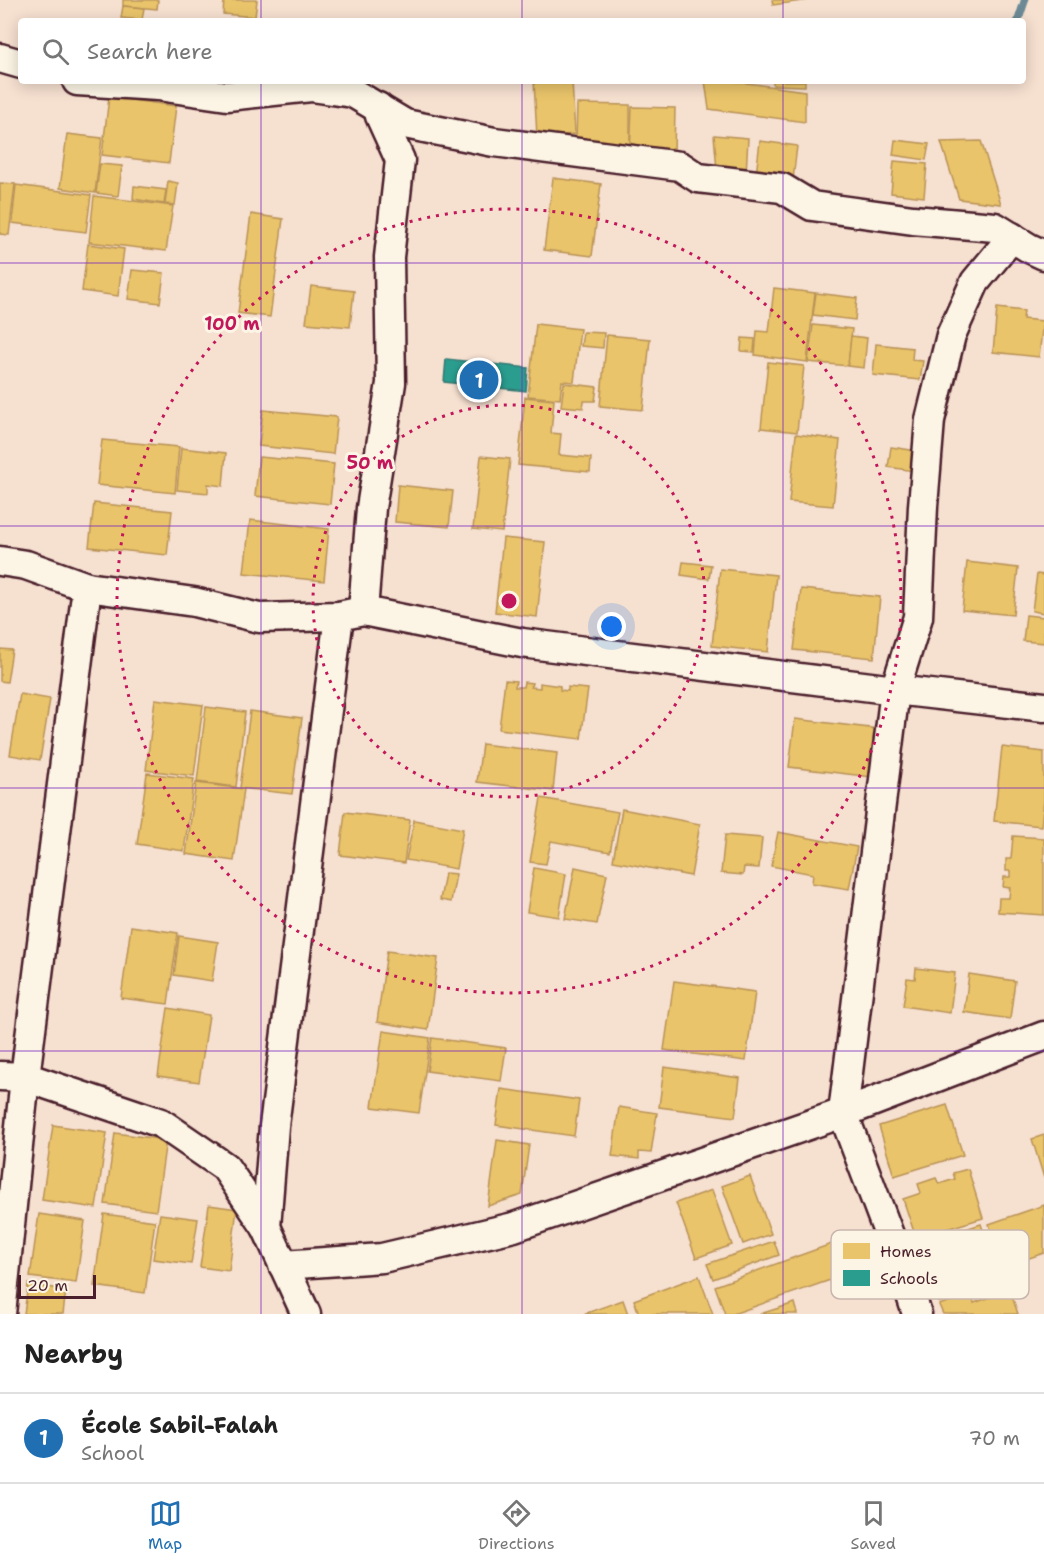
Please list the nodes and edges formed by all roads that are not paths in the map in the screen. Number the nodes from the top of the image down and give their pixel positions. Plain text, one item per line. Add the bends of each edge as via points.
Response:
1 (0, 58) edge
2 (18, 63) edge
3 (126, 84) edge
4 (378, 107) junction
5 (1012, 237) junction
6 (1044, 255) edge
7 (0, 561) edge
8 (87, 587) junction
9 (351, 614) junction
10 (895, 690) junction
11 (1044, 707) edge
12 (1044, 1036) edge
13 (12, 1076) edge
14 (843, 1113) junction
15 (266, 1227) junction
16 (887, 1230) edge
17 (283, 1265) junction
18 (912, 1299) edge
19 (1, 1314) edge
20 (306, 1314) edge
21 (917, 1314) edge

1 - 2 street
3 - 4 street via 227,96 310,87 352,93
4 - 5 street via 405,124 494,141 680,166 698,178 782,188 812,206 995,226
4 - 9 street via 400,160 389,257 391,383
5 - 6 street
5 - 10 street via 975,282 951,336 930,420 918,617
7 - 8 street via 26,565
8 - 9 street via 194,602 259,618
8 - 13 street
9 - 10 street via 522,643
9 - 15 street via 274,1126
10 - 11 street
10 - 14 street
12 - 14 street
13 - 15 street via 161,1124 225,1167
13 - 19 street
14 - 16 street
14 - 17 street via 514,1227 382,1258
15 - 17 street
17 - 20 street
18 - 21 street

